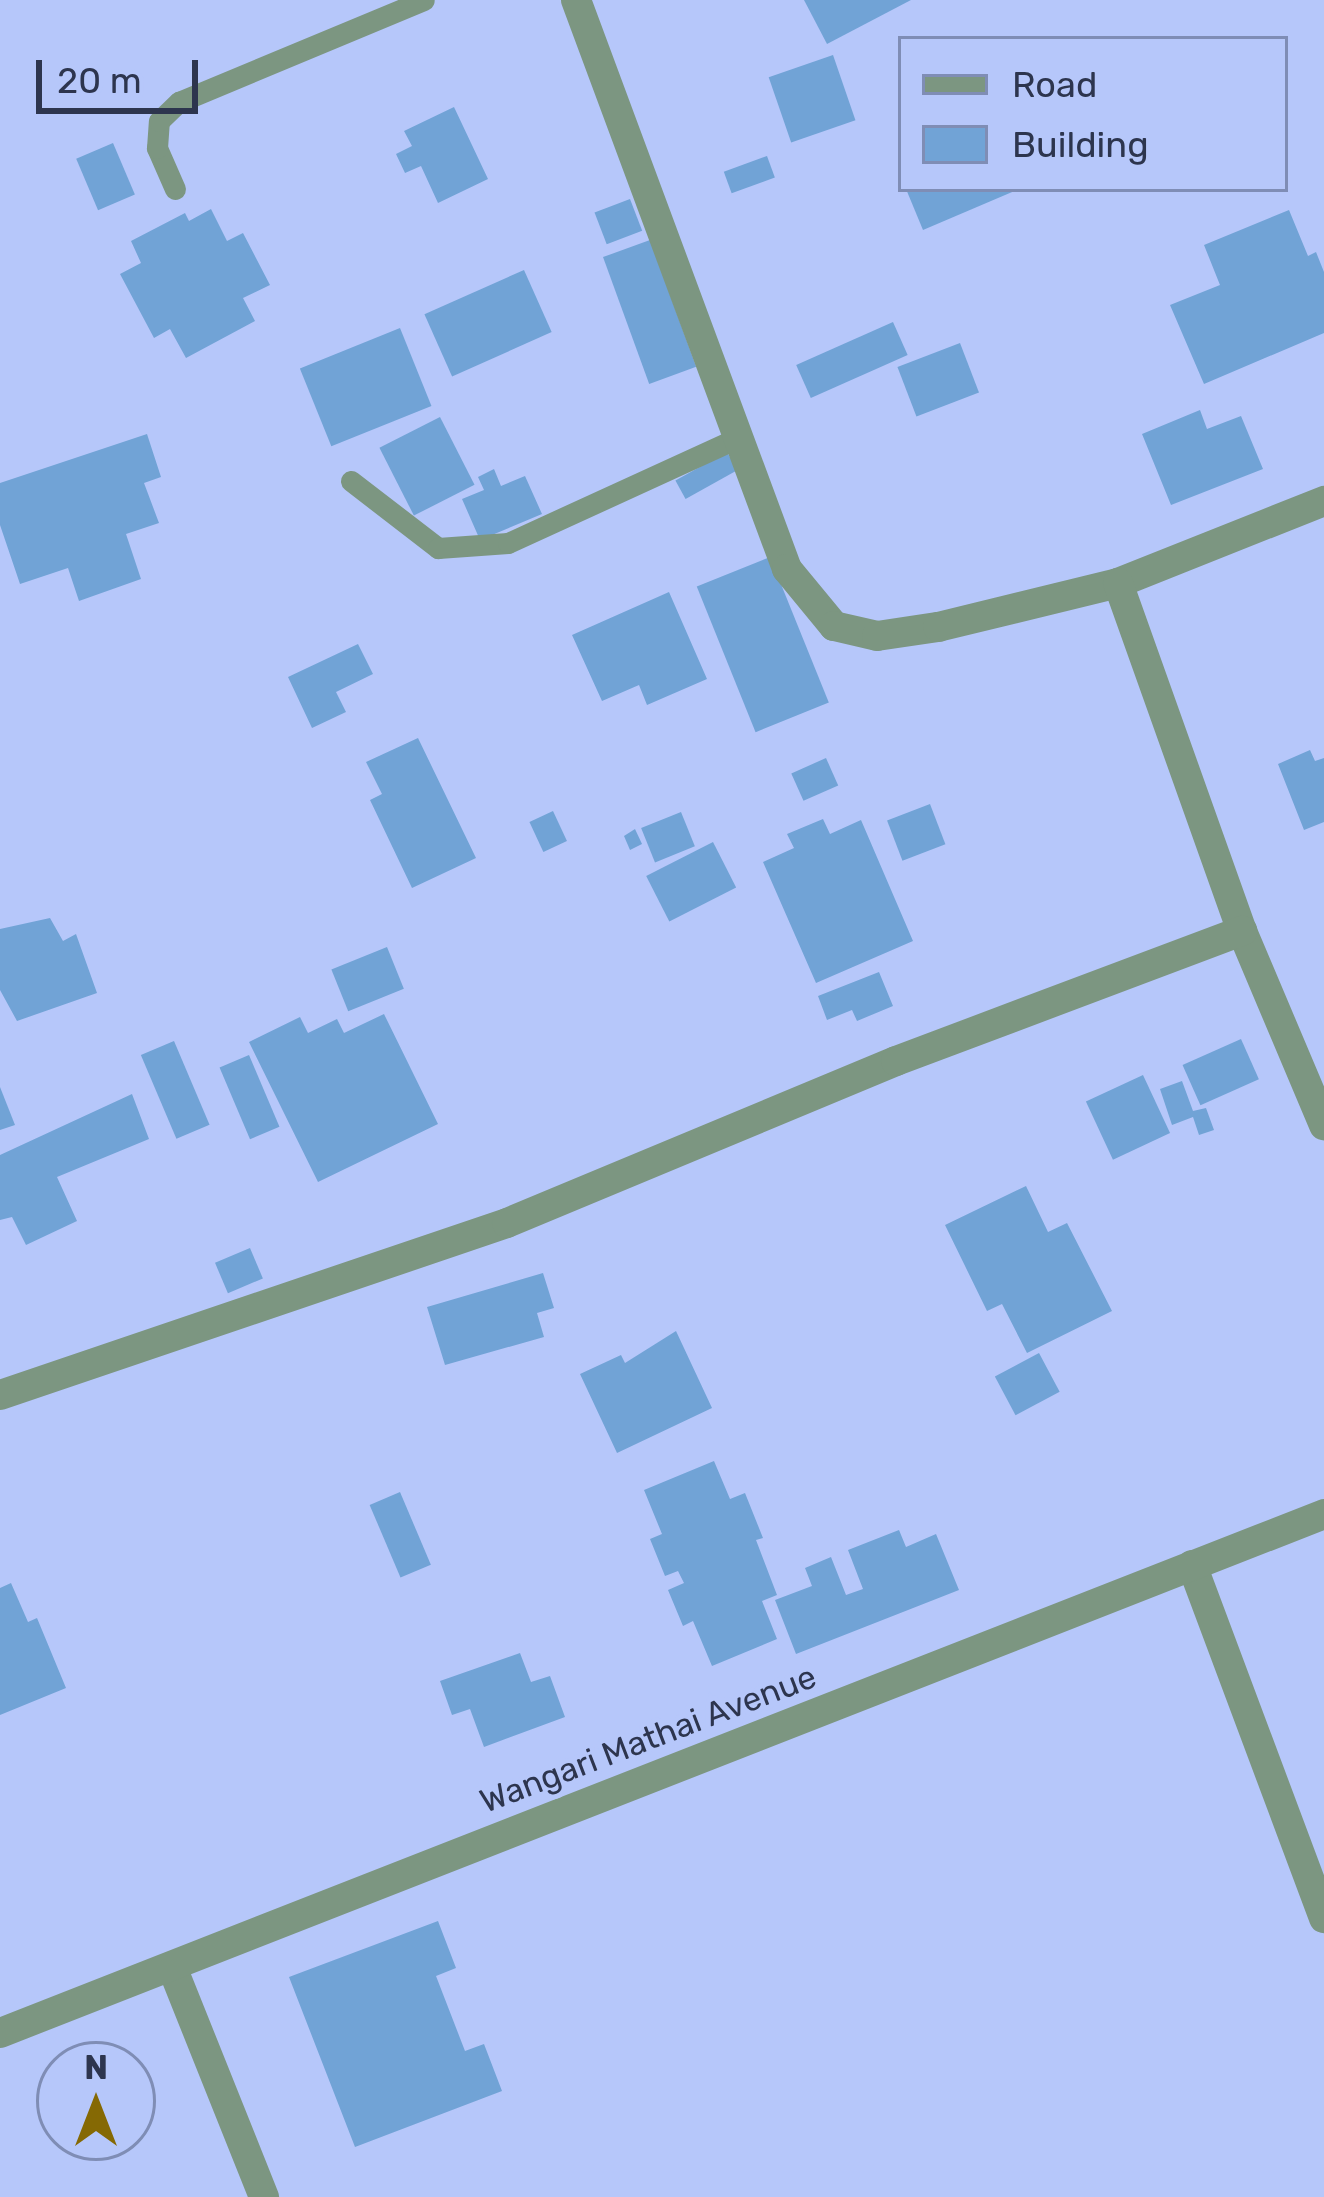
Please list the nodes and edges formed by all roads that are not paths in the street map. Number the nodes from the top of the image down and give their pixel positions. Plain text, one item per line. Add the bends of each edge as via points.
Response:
1 (424, 0) edge
2 (576, 0) edge
3 (175, 188) dead end
4 (739, 437) junction
5 (351, 481) dead end
6 (1324, 501) edge
7 (1118, 584) junction
8 (1242, 931) junction
9 (1324, 1124) edge
10 (0, 1395) edge
11 (1324, 1514) edge
12 (1192, 1565) junction
13 (1324, 1918) edge
14 (172, 1967) junction
15 (0, 2033) edge
16 (264, 2197) edge

1 - 3 lane via 178,102 159,121 157,148
2 - 4 street
4 - 5 lane via 508,543 438,548
4 - 7 street via 788,569 834,626 877,636 938,628
6 - 7 street
7 - 8 street
8 - 9 street
8 - 10 street via 896,1061 507,1223
11 - 12 street, Wangari Mathai Avenue
12 - 13 street
12 - 14 street, Wangari Mathai Avenue
14 - 15 street, Wangari Mathai Avenue
14 - 16 street

